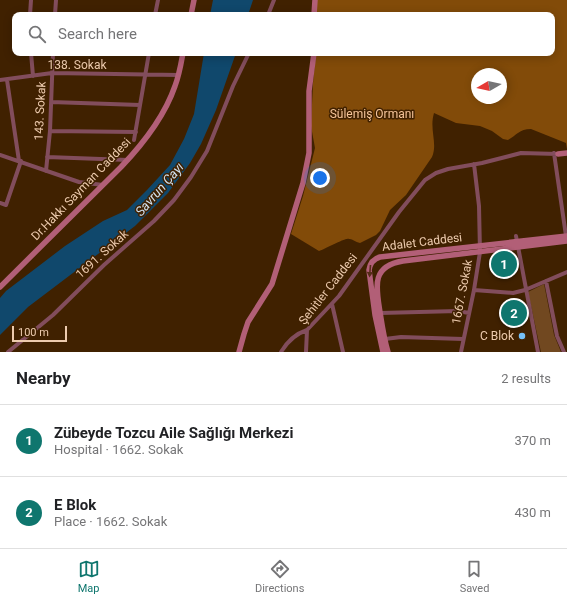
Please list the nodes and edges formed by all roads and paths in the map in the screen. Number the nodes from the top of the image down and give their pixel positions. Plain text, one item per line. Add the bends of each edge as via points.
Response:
1 (31, 0) edge
2 (56, 0) edge
3 (158, 0) edge
4 (194, 0) edge
5 (274, 0) edge
6 (315, 0) edge
7 (30, 12) edge
8 (55, 12) edge
9 (156, 12) edge
10 (192, 12) edge
11 (269, 12) edge
12 (314, 12) edge
13 (32, 56) edge
14 (53, 56) edge
15 (148, 56) edge
16 (182, 56) edge
17 (248, 56) edge
18 (314, 56) edge
19 (52, 73) junction
20 (145, 75) junction
21 (178, 75) junction
22 (33, 76) junction
23 (0, 80) edge
24 (7, 80) junction
25 (51, 102) junction
26 (140, 105) junction
27 (50, 131) junction
28 (136, 132) junction
29 (134, 140) dead end
30 (556, 154) junction
31 (567, 154) edge
32 (0, 155) edge
33 (47, 157) junction
34 (128, 160) junction
35 (20, 161) junction
36 (474, 164) junction
37 (46, 171) junction
38 (103, 185) junction
39 (0, 202) edge
40 (567, 238) edge
41 (517, 242) junction
42 (480, 249) junction
43 (567, 272) edge
44 (546, 281) junction
45 (0, 287) edge
46 (474, 290) junction
47 (526, 290) junction
48 (332, 304) junction
49 (380, 313) junction
50 (469, 313) junction
51 (307, 330) junction
52 (385, 339) junction
53 (463, 339) junction
54 (8, 352) edge
55 (239, 352) edge
56 (281, 352) edge
57 (306, 352) edge
58 (343, 352) edge
59 (383, 352) edge
60 (388, 352) edge
61 (461, 352) edge
62 (538, 352) edge
63 (564, 352) edge

1 - 7 street
2 - 8 street
3 - 9 street
4 - 10 street
5 - 11 street
6 - 12 street
13 - 22 street
14 - 19 street, 143. Sokak
15 - 20 street
16 - 21 street, Dr.Hakkı Sayman Caddesi
17 - 54 street, 1691. Sokak via 207,151 174,200 53,314
18 - 55 street via 309,91 309,153 303,183 272,284 248,322
19 - 20 street, 138. Sokak
19 - 22 street, 138. Sokak
19 - 25 street, 143. Sokak
20 - 21 street, 138. Sokak
20 - 26 street
21 - 34 street, Dr.Hakkı Sayman Caddesi via 172,94 159,118
22 - 24 street, 138. Sokak
23 - 24 street, 138. Sokak
24 - 35 street
25 - 26 street
25 - 27 street, 143. Sokak
26 - 28 street
27 - 28 street
27 - 33 street, 143. Sokak
28 - 29 street
30 - 31 street
30 - 36 street, Şehitler Caddesi via 521,154
30 - 40 street
32 - 35 street
33 - 34 street
33 - 37 street, 143. Sokak
34 - 38 street, Dr.Hakkı Sayman Caddesi
35 - 37 street
35 - 39 street via 6,205
36 - 42 street, 1667. Sokak via 480,206
36 - 48 street, Şehitler Caddesi via 442,170 420,184
37 - 38 street via 79,182
38 - 45 street, Dr.Hakkı Sayman Caddesi
40 - 41 street
41 - 42 street
41 - 47 street
42 - 46 street, 1667. Sokak
42 - 49 street via 403,261 387,267 376,284
42 -> 59 street, Adalet Caddesi via 380,257 372,262 369,270
43 - 44 street
44 - 47 street
44 - 63 street via 557,336
46 - 47 street via 506,293
46 - 50 street, 1667. Sokak
47 - 62 street
48 - 51 street, Şehitler Caddesi
48 - 58 street
49 - 50 street
49 - 52 street
50 - 53 street, 1667. Sokak
51 - 56 street via 299,332
51 - 57 street, Şehitler Caddesi
52 - 53 street
52 - 60 street
53 - 61 street, 1667. Sokak

